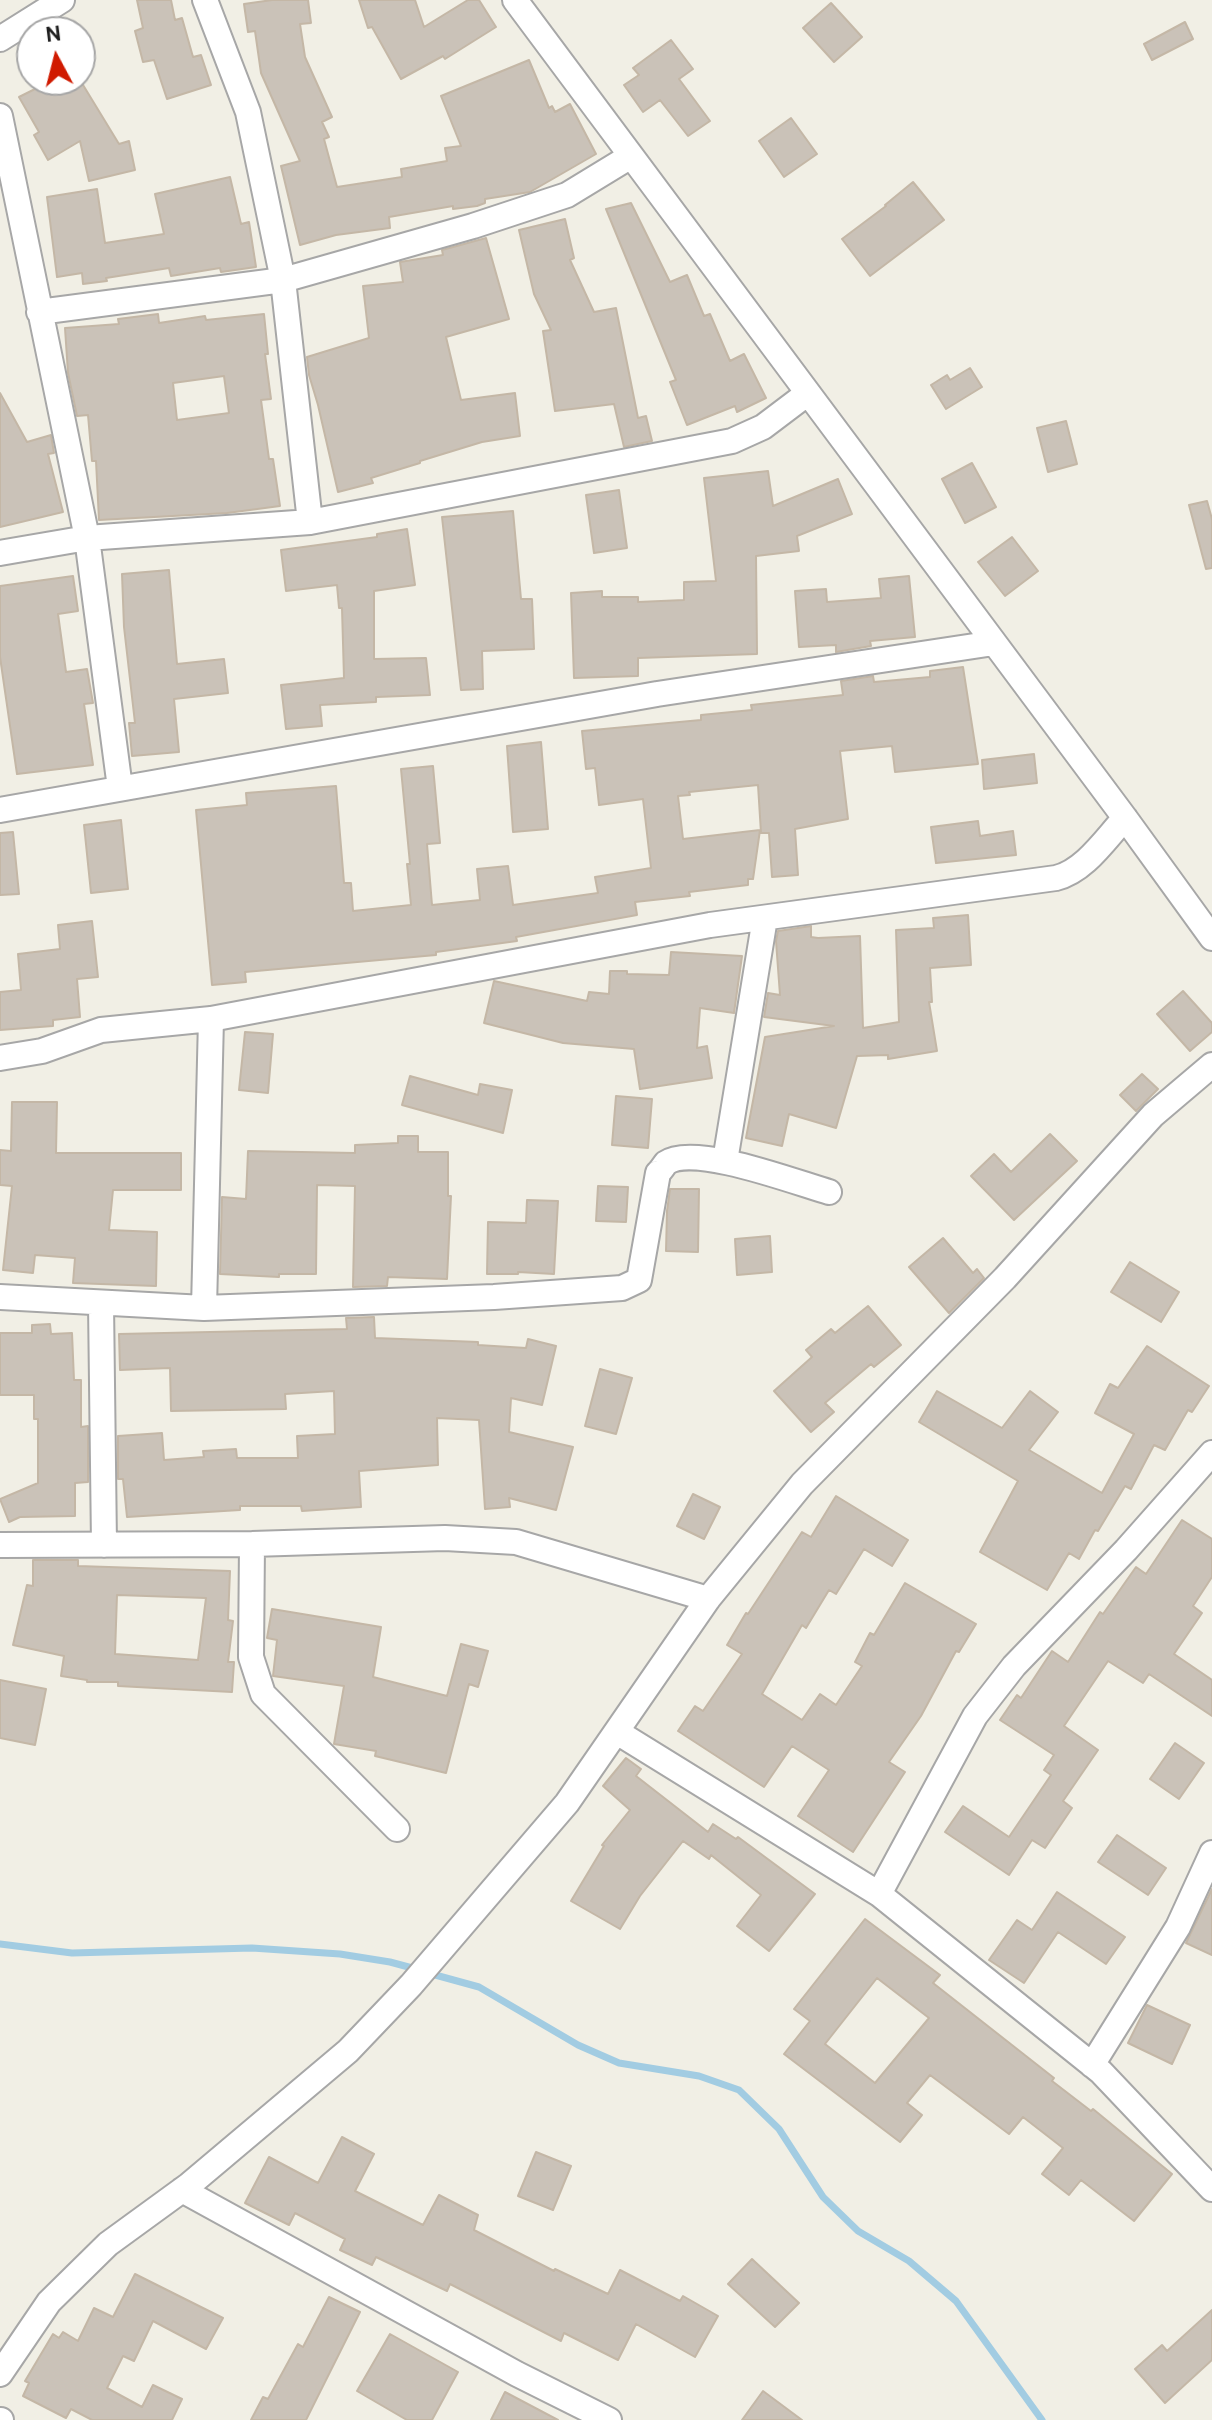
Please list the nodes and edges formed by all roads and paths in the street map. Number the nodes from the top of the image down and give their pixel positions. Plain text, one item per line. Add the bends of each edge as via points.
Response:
1 (62, 0) edge
2 (205, 0) edge
3 (515, 0) edge
4 (0, 39) edge
5 (0, 116) edge
6 (631, 156) junction
7 (283, 280) junction
8 (39, 312) junction
9 (808, 393) junction
10 (310, 522) junction
11 (87, 538) junction
12 (0, 553) edge
13 (994, 643) junction
14 (120, 788) junction
15 (0, 810) edge
16 (1125, 818) junction
17 (765, 918) junction
18 (1212, 938) edge
19 (211, 1019) junction
20 (0, 1058) edge
21 (1212, 1065) edge
22 (725, 1161) junction
23 (829, 1192) dead end
24 (0, 1297) edge
25 (101, 1303) junction
26 (204, 1308) junction
27 (1212, 1453) edge
28 (252, 1544) junction
29 (0, 1545) edge
30 (104, 1545) junction
31 (708, 1599) junction
32 (617, 1732) junction
33 (397, 1829) dead end
34 (1212, 1853) edge
35 (879, 1894) junction
36 (1092, 2065) junction
37 (1212, 2189) edge
38 (182, 2190) junction
39 (0, 2374) edge
40 (609, 2420) edge

1 - 4 street
2 - 7 street via 248,112
3 - 6 street
5 - 8 street
6 - 7 street via 567,195
6 - 9 street
7 - 8 street
7 - 10 street
8 - 11 street
9 - 10 street via 763,427 732,441
9 - 13 street
10 - 11 street
11 - 12 street
11 - 14 street
13 - 14 street via 657,694
13 - 16 street
14 - 15 street
16 - 17 street via 1068,875
16 - 18 street
17 - 19 street
17 - 22 street
19 - 20 street via 101,1030 42,1051
19 - 26 street
21 - 31 street via 1153,1115 1005,1278 802,1484
22 - 23 street
22 - 26 street via 679,1158 665,1163 658,1173 639,1280 622,1288
24 - 25 street
25 - 26 street
25 - 30 street
27 - 35 street via 1014,1666 975,1716
28 - 30 street
28 - 31 street via 445,1538 516,1542
28 - 33 street via 251,1657 263,1694
29 - 30 street
31 - 32 street
32 - 35 street
32 - 38 street via 567,1803 411,1985 348,2051
34 - 36 street via 1178,1927
35 - 36 street
36 - 37 street
38 - 39 street via 108,2244 49,2302
38 - 40 street

